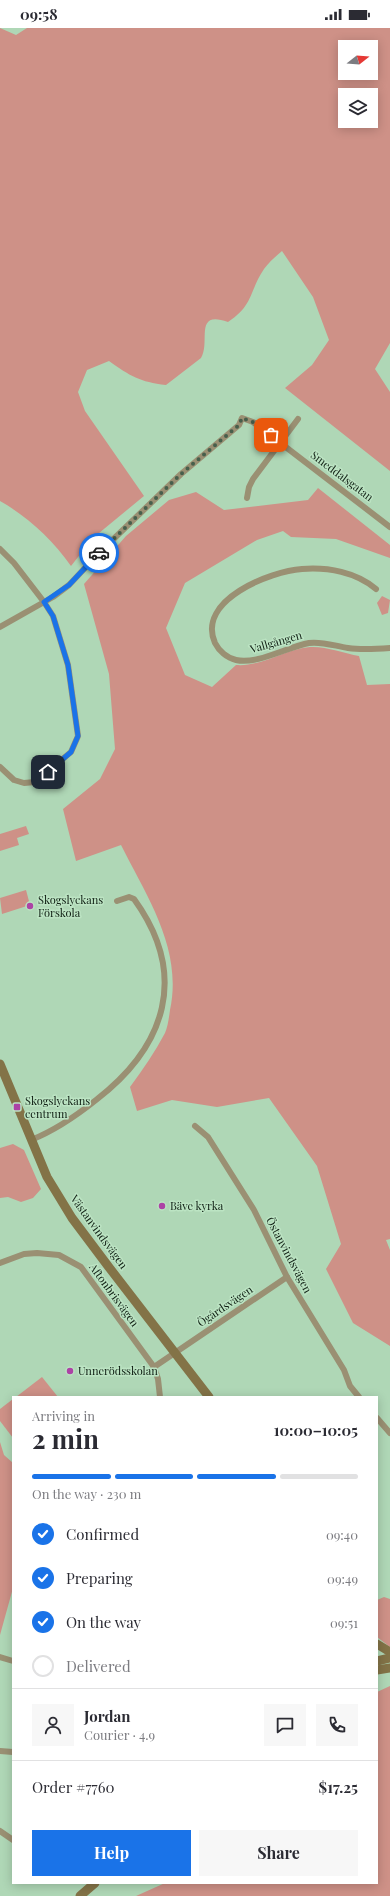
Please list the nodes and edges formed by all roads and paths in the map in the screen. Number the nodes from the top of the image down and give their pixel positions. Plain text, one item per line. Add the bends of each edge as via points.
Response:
1 (298, 419) dead end
2 (280, 442) junction
3 (247, 498) dead end
4 (390, 527) edge
5 (0, 549) edge
6 (376, 589) dead end
7 (44, 602) junction
8 (0, 627) edge
9 (390, 648) edge
10 (0, 767) edge
11 (117, 900) dead end
12 (0, 1064) edge
13 (195, 1126) dead end
14 (31, 1140) junction
15 (0, 1263) edge
16 (287, 1277) junction
17 (175, 1352) junction
18 (154, 1366) junction
19 (160, 1396) edge
20 (208, 1396) edge
21 (358, 1396) edge
22 (378, 1419) edge
23 (390, 1433) edge
24 (378, 1645) edge
25 (390, 1652) edge
26 (0, 1657) edge
27 (390, 1658) edge
28 (12, 1661) edge
29 (378, 1661) edge
30 (390, 1668) edge
31 (378, 1670) edge
32 (0, 1751) edge
33 (12, 1752) edge
34 (0, 1831) edge
35 (12, 1839) edge
36 (94, 1884) edge
37 (80, 1896) edge

1 - 2 street
2 - 3 street via 253,479
2 - 4 street, Smeddalsgatan
2 - 7 street, Smeddalsgatan via 253,422 242,418 239,425 181,474 69,585
5 - 7 street
6 - 9 street, Vallgången via 365,580 338,570 320,568 302,569 261,578 222,604 213,622 212,635 216,644 229,657 246,661 310,642 364,650
7 - 8 street
7 - 10 street via 53,616 68,665 78,736 71,752 35,782 24,783 14,780
11 - 14 street via 128,897 134,899 151,925 158,942 165,975 161,1015 144,1052 110,1089 72,1119
12 - 14 street, Västanvindsvägen
13 - 16 street, Östanvindsvägen via 208,1137 254,1210
14 - 17 street, Västanvindsvägen via 47,1177 72,1218
15 - 18 street, Aftonbrisvägen via 24,1254 37,1253 59,1256 81,1267
16 - 17 street, Ögårdsvägen
16 - 21 street, Östanvindsvägen
17 - 18 street, Ögårdsvägen
17 - 20 street, Västanvindsvägen
18 - 19 street
22 - 23 street
24 - 25 street
26 - 28 street
27 - 29 street
30 - 31 street
32 - 33 street
34 - 35 street
36 - 37 street

